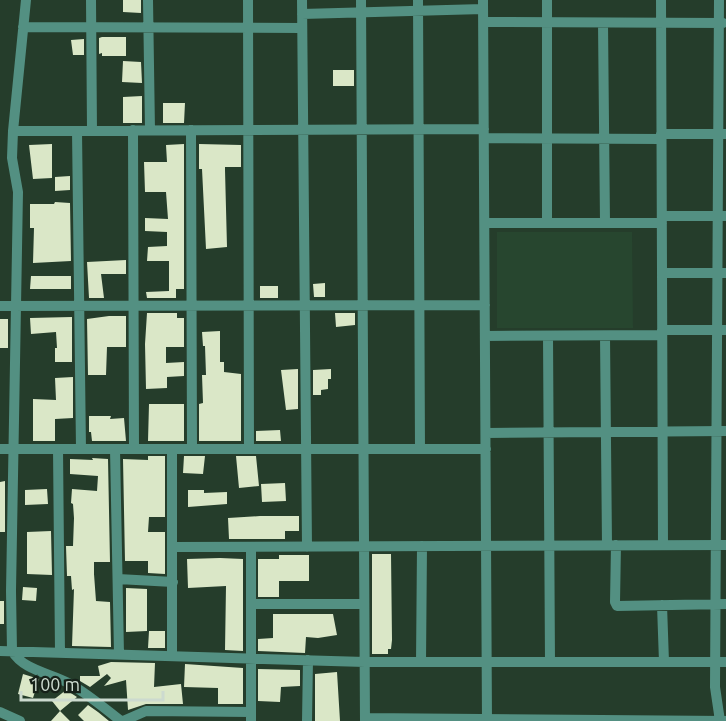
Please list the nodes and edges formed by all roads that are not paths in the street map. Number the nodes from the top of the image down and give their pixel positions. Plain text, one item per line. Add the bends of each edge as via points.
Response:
1 (26, 0) edge
2 (91, 0) edge
3 (148, 0) edge
4 (248, 0) edge
5 (302, 0) edge
6 (361, 0) edge
7 (547, 0) edge
8 (661, 0) edge
9 (719, 0) edge
10 (483, 4) edge
11 (418, 5) edge
12 (361, 12) junction
13 (302, 14) junction
14 (483, 22) junction
15 (547, 22) junction
16 (603, 22) junction
17 (661, 23) junction
18 (722, 23) edge
19 (23, 27) junction
20 (91, 27) junction
21 (148, 27) junction
22 (248, 28) junction
23 (302, 28) junction
24 (723, 82) edge
25 (133, 130) junction
26 (150, 130) junction
27 (191, 130) junction
28 (248, 130) junction
29 (303, 130) junction
30 (362, 130) junction
31 (419, 130) junction
32 (13, 131) junction
33 (77, 131) junction
34 (92, 131) junction
35 (484, 133) junction
36 (722, 134) edge
37 (661, 136) junction
38 (547, 138) junction
39 (604, 138) junction
40 (0, 156) edge
41 (12, 158) junction
42 (722, 216) edge
43 (662, 219) junction
44 (605, 223) junction
45 (485, 224) junction
46 (547, 224) junction
47 (662, 273) junction
48 (722, 273) edge
49 (249, 305) junction
50 (305, 305) junction
51 (363, 305) junction
52 (419, 305) junction
53 (485, 305) junction
54 (0, 306) edge
55 (15, 306) junction
56 (80, 306) junction
57 (134, 306) junction
58 (192, 306) junction
59 (722, 330) edge
60 (662, 333) junction
61 (485, 336) junction
62 (548, 336) junction
63 (605, 336) junction
64 (721, 431) edge
65 (548, 432) junction
66 (606, 432) junction
67 (662, 432) junction
68 (486, 433) junction
69 (0, 449) edge
70 (13, 449) junction
71 (58, 449) junction
72 (81, 449) junction
73 (115, 449) junction
74 (134, 449) junction
75 (172, 449) junction
76 (192, 449) junction
77 (249, 449) junction
78 (306, 449) junction
79 (363, 449) junction
80 (420, 449) junction
81 (486, 449) junction
82 (0, 535) edge
83 (12, 536) junction
84 (611, 545) junction
85 (663, 545) junction
86 (721, 545) edge
87 (364, 546) junction
88 (422, 546) junction
89 (486, 546) junction
90 (549, 546) junction
91 (251, 547) junction
92 (307, 547) junction
93 (173, 548) junction
94 (118, 579) junction
95 (173, 582) junction
96 (5, 591) edge
97 (251, 604) junction
98 (364, 604) junction
99 (721, 604) edge
100 (662, 605) junction
101 (0, 651) edge
102 (12, 651) junction
103 (60, 652) junction
104 (119, 654) junction
105 (172, 656) junction
106 (251, 658) junction
107 (308, 660) junction
108 (365, 662) junction
109 (421, 662) junction
110 (487, 662) junction
111 (550, 662) junction
112 (664, 662) junction
113 (721, 662) edge
114 (0, 712) edge
115 (250, 716) edge
116 (487, 719) edge
117 (365, 720) edge
118 (20, 721) edge
119 (122, 721) edge
120 (308, 721) edge
121 (721, 721) edge
122 (726, 721) edge

1 - 19 street
2 - 20 street
3 - 21 street
4 - 22 street
5 - 13 street
6 - 12 street
7 - 15 street
8 - 17 street
9 - 18 street
10 - 11 street
10 - 14 street
11 - 12 street
11 - 31 street
12 - 13 street
12 - 30 street
13 - 23 street
14 - 15 street
14 - 35 street
15 - 16 street
15 - 38 street
16 - 17 street
16 - 39 street
17 - 18 street
17 - 37 street
18 - 24 street
19 - 20 street
19 - 32 street
20 - 21 street
20 - 34 street
21 - 22 street
21 - 26 street
22 - 23 street
22 - 28 street
23 - 29 street
24 - 36 street
25 - 26 street
25 - 34 street
25 - 57 street
26 - 27 street
27 - 28 street
27 - 58 street
28 - 29 street
28 - 49 street
29 - 30 street
29 - 50 street
30 - 31 street
30 - 51 street
31 - 35 street
31 - 52 street
32 - 33 street
32 - 41 street
33 - 34 street
33 - 56 street
35 - 38 street
35 - 45 street
36 - 37 street
36 - 42 street
37 - 39 street
37 - 43 street
38 - 39 street
38 - 46 street
39 - 44 street
40 - 41 street
41 - 55 street via 18,192
42 - 43 street
42 - 48 street
43 - 44 street
43 - 47 street
44 - 46 street
45 - 46 street
45 - 53 street
47 - 48 street
47 - 60 street
48 - 59 street
49 - 50 street
49 - 58 street
49 - 77 street
50 - 51 street
50 - 78 street
51 - 52 street
51 - 79 street
52 - 53 street
52 - 80 street
53 - 61 street
54 - 55 street
55 - 56 street
55 - 70 street
56 - 57 street
56 - 72 street
57 - 58 street
57 - 74 street
58 - 76 street
59 - 60 street
59 - 64 street
60 - 63 street
60 - 67 street
61 - 62 street
61 - 68 street
62 - 63 street
62 - 65 street
63 - 66 street
64 - 67 street
64 - 86 street
65 - 66 street
65 - 68 street
65 - 90 street
66 - 67 street
66 - 84 street
67 - 85 street
68 - 81 street
69 - 70 street
70 - 71 street
70 - 83 street
71 - 72 street
71 - 103 street
72 - 73 street
73 - 74 street
73 - 94 street
74 - 75 street
75 - 76 street
75 - 93 street
76 - 77 street
77 - 78 street
78 - 79 street
78 - 92 street
79 - 80 street
79 - 87 street
80 - 81 street
81 - 89 street
82 - 83 street
83 - 96 street
84 - 85 street
84 - 90 street
84 - 100 street via 617,606
85 - 86 street
86 - 99 street
87 - 88 street
87 - 92 street
87 - 98 street
88 - 89 street
88 - 109 street
89 - 90 street
89 - 110 street
90 - 111 street
91 - 92 street
91 - 93 street
91 - 97 street
93 - 95 street
94 - 95 street
94 - 104 street
95 - 105 street
96 - 102 street
97 - 98 street
97 - 106 street
98 - 108 street
99 - 100 street
99 - 113 street
100 - 112 street
101 - 102 street
102 - 103 street
102 - 119 street via 22,662 68,682
103 - 104 street
104 - 105 street
105 - 106 street
106 - 107 street
106 - 115 street
107 - 108 street
107 - 120 street
108 - 109 street
108 - 117 street
109 - 110 street
110 - 111 street
110 - 116 street
111 - 112 street
112 - 113 street
113 - 121 street via 715,687
114 - 118 street
115 - 119 street via 146,711
116 - 117 street
116 - 121 street
121 - 122 street

